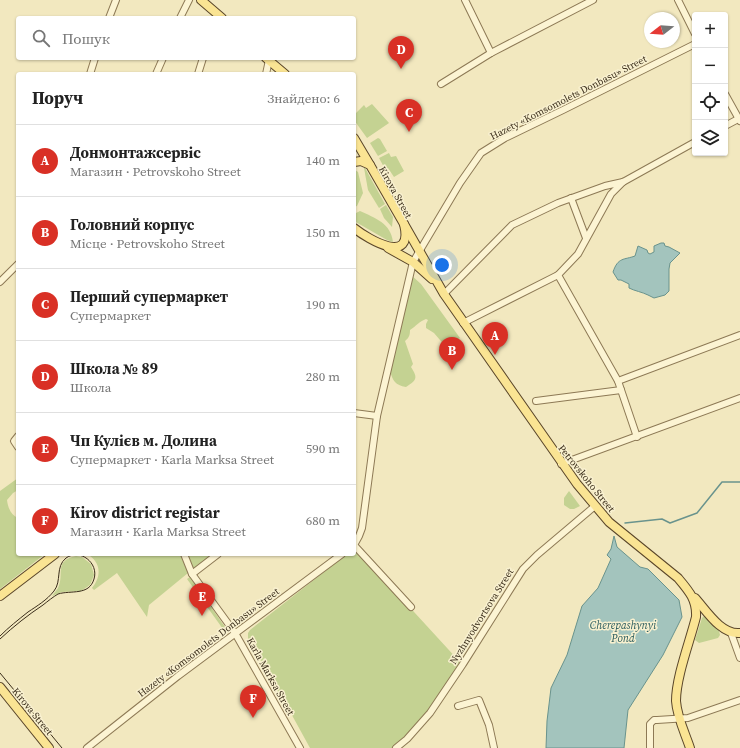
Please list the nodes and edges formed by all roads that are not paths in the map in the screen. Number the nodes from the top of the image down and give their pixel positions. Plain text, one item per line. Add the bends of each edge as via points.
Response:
1 (116, 0) edge
2 (189, 0) edge
3 (201, 0) edge
4 (465, 0) edge
5 (592, 0) edge
6 (678, 0) edge
7 (110, 16) edge
8 (181, 16) edge
9 (219, 16) edge
10 (692, 28) edge
11 (692, 46) edge
12 (491, 53) junction
13 (94, 60) edge
14 (161, 60) edge
15 (202, 60) edge
16 (268, 60) edge
17 (269, 60) edge
18 (91, 72) edge
19 (157, 72) edge
20 (199, 72) edge
21 (266, 72) edge
22 (283, 72) edge
23 (441, 84) dead end
24 (728, 99) edge
25 (740, 119) edge
26 (728, 125) edge
27 (356, 141) edge
28 (692, 144) edge
29 (356, 162) edge
30 (370, 164) junction
31 (623, 182) junction
32 (606, 186) junction
33 (611, 194) junction
34 (571, 198) junction
35 (558, 203) junction
36 (404, 224) junction
37 (356, 230) edge
38 (586, 238) junction
39 (384, 246) junction
40 (419, 251) junction
41 (413, 262) junction
42 (16, 265) edge
43 (558, 275) junction
44 (0, 282) edge
45 (437, 283) junction
46 (444, 294) junction
47 (463, 323) junction
48 (740, 335) edge
49 (618, 381) junction
50 (621, 390) junction
51 (740, 398) edge
52 (536, 401) dead end
53 (356, 413) edge
54 (377, 416) junction
55 (637, 437) junction
56 (562, 464) junction
57 (595, 506) junction
58 (356, 541) edge
59 (356, 547) edge
60 (52, 556) edge
61 (185, 556) edge
62 (215, 556) edge
63 (339, 556) edge
64 (192, 574) junction
65 (687, 588) junction
66 (0, 596) edge
67 (411, 607) dead end
68 (235, 633) junction
69 (731, 633) junction
70 (740, 633) edge
71 (740, 658) edge
72 (0, 686) edge
73 (740, 700) edge
74 (458, 706) dead end
75 (680, 718) junction
76 (49, 748) edge
77 (87, 748) edge
78 (300, 748) edge
79 (396, 748) edge
80 (494, 748) edge
81 (650, 748) edge
82 (690, 748) edge

1 - 7 street
2 - 8 street
3 - 9 main road
4 - 12 street
5 - 12 street
6 - 10 street
11 - 40 street, Hazety «Komsomolets Donbasu» Street via 505,138 481,153
12 - 23 street
13 - 18 street
14 - 19 street
15 - 20 street
16 - 21 street
17 - 22 main road
24 - 25 street
25 - 26 street
27 - 30 main road
28 - 31 street
29 - 30 main road, Kirova Street
30 - 36 main road, Kirova Street
31 - 32 street
31 - 33 street
32 - 33 street
32 - 34 street
32 - 35 street
33 - 38 street
34 - 35 street
34 - 38 street
35 - 46 street via 512,225
36 - 39 main road, Kirova Street via 406,235 403,244 396,247
36 - 40 main road
37 - 39 main road
38 - 43 street via 578,254
39 - 41 main road
40 - 41 street, Hazety «Komsomolets Donbasu» Street
40 - 45 main road
41 - 45 main road
41 - 54 street, Hazety «Komsomolets Donbasu» Street
42 - 44 street
43 - 47 street
43 - 49 street
45 - 46 main road, Petrovskoho Street
46 - 47 main road, Petrovskoho Street
47 - 56 main road, Petrovskoho Street
48 - 49 street
49 - 50 street
50 - 52 street
50 - 55 street
51 - 55 street
53 - 54 street
54 - 58 street, Hazety «Komsomolets Donbasu» Street via 362,528
55 - 56 street
56 - 57 main road, Petrovskoho Street
57 - 65 main road, Petrovskoho Street via 609,522
57 - 79 street, Nyzhnyodvortsova Street via 523,569 430,713
59 - 67 street
60 - 66 main road
61 - 64 street, Karla Marksa Street
62 - 64 street
63 - 68 street, Hazety «Komsomolets Donbasu» Street
64 - 68 street, Karla Marksa Street
65 - 69 main road via 722,628
65 - 75 main road, Petrovskoho Street via 696,606 696,617 678,684 676,700
68 - 77 street, Hazety «Komsomolets Donbasu» Street
68 - 78 street, Karla Marksa Street
69 - 70 main road
69 - 71 street
72 - 76 main road, Kirova Street
73 - 75 street via 688,718
74 - 80 street via 479,700 489,725
75 - 81 street via 652,722
75 - 82 main road, Petrovskoho Street

